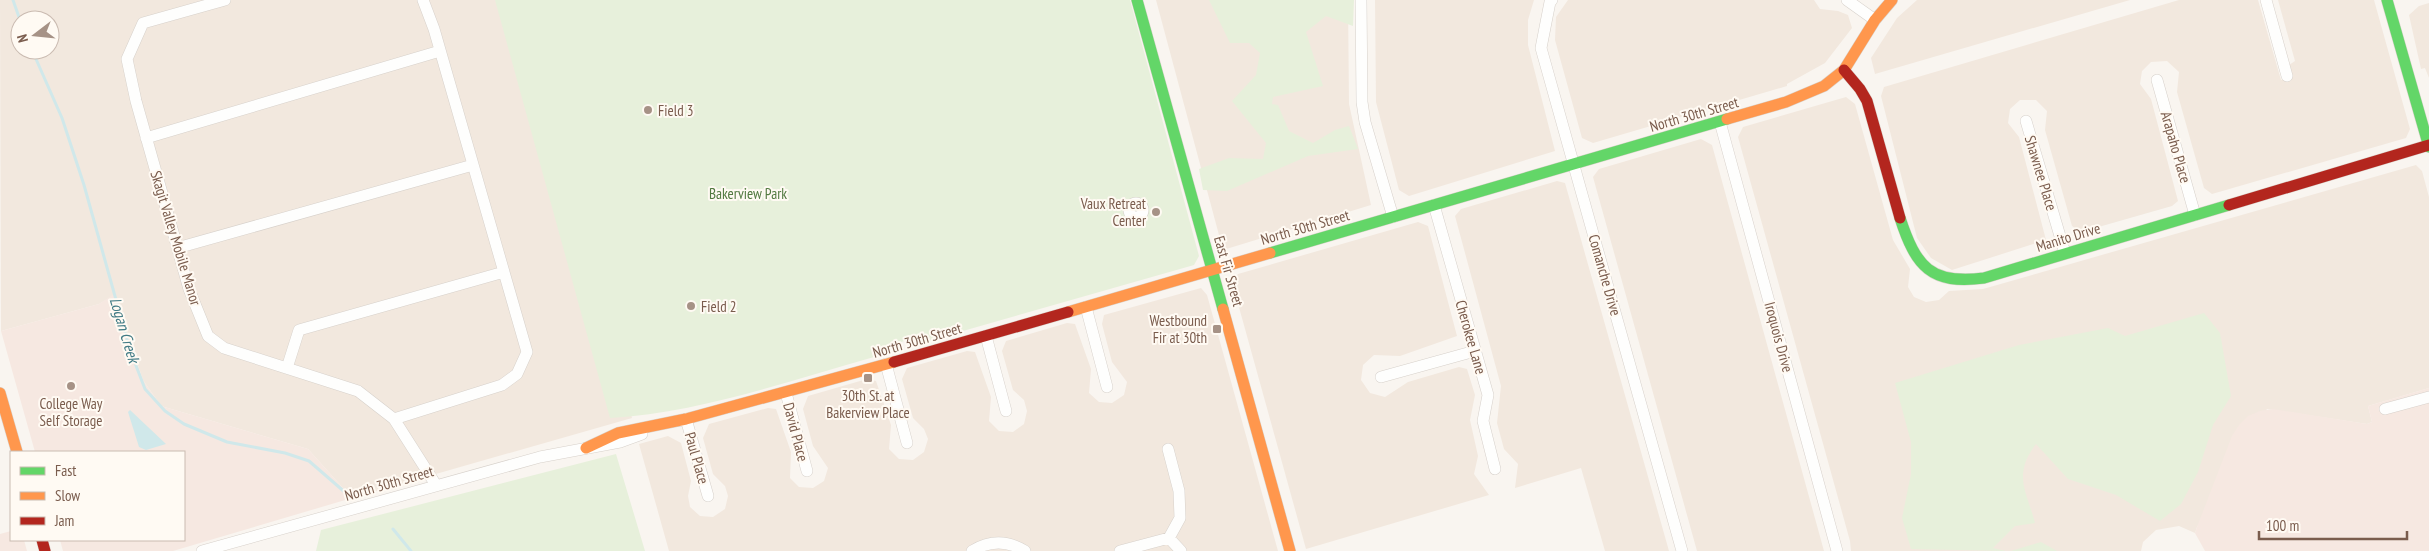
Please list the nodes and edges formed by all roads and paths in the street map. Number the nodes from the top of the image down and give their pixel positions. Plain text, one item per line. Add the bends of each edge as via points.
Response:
1 (225, 0) edge
2 (423, 0) edge
3 (1137, 0) edge
4 (1361, 0) edge
5 (1552, 0) edge
6 (1847, 0) edge
7 (1892, 0) edge
8 (2266, 0) edge
9 (2390, 1) edge
10 (1875, 20) junction
11 (440, 50) junction
12 (1844, 70) junction
13 (2287, 76) dead end
14 (2157, 80) dead end
15 (2026, 121) dead end
16 (1720, 122) junction
17 (2426, 127) edge
18 (146, 138) junction
19 (2429, 146) edge
20 (1574, 164) junction
21 (473, 165) junction
22 (1434, 205) junction
23 (2195, 214) junction
24 (1394, 217) junction
25 (177, 248) junction
26 (2065, 253) junction
27 (1213, 270) junction
28 (504, 272) junction
29 (1086, 307) junction
30 (986, 336) junction
31 (1475, 351) junction
32 (886, 364) junction
33 (287, 368) junction
34 (1380, 377) dead end
35 (1106, 387) dead end
36 (0, 393) edge
37 (786, 393) junction
38 (2429, 397) edge
39 (2385, 409) dead end
40 (1006, 411) dead end
41 (394, 419) junction
42 (686, 419) junction
43 (907, 443) dead end
44 (1168, 449) dead end
45 (17, 451) edge
46 (1495, 469) dead end
47 (807, 471) dead end
48 (436, 485) junction
49 (708, 496) dead end
50 (1169, 538) junction
51 (202, 551) edge
52 (972, 551) edge
53 (1025, 551) edge
54 (1120, 551) edge
55 (1180, 551) edge
56 (1290, 551) edge
57 (1682, 551) edge
58 (1837, 551) edge

1 - 18 street, Skagit Valley Mobile Manor via 143,23 127,59
2 - 11 street
3 - 27 street, East Fir Street
4 - 24 street via 1365,122
5 - 20 street, Comanche Drive via 1541,48
6 - 10 street
7 - 10 street, North 30th Street
8 - 13 street
9 - 17 street
10 - 12 street, North 30th Street
11 - 18 street
11 - 21 street
12 - 16 street, North 30th Street via 1806,95
12 - 26 street, Manito Drive via 1866,99 1905,236 1920,262 1937,276 1956,281 1984,278
14 - 23 street, Arapaho Place
15 - 26 street, Shawnee Place
16 - 20 street, North 30th Street
16 - 58 street, Iroquois Drive
17 - 19 street
18 - 25 street, Skagit Valley Mobile Manor
19 - 23 street, Manito Drive
20 - 22 street, North 30th Street
20 - 57 street, Comanche Drive
21 - 25 street
21 - 28 street
22 - 24 street, North 30th Street
22 - 31 street, Cherokee Lane
23 - 26 street, Manito Drive
24 - 27 street, North 30th Street
25 - 33 street, Skagit Valley Mobile Manor via 208,336 224,348
27 - 29 street, North 30th Street
27 - 56 street, East Fir Street
28 - 33 street via 299,330
28 - 41 street via 527,352 518,374 502,385
29 - 30 street, North 30th Street
29 - 35 street
30 - 32 street, North 30th Street
30 - 40 street
31 - 34 street
31 - 46 street, Cherokee Lane via 1488,395 1483,421
32 - 37 street, North 30th Street
32 - 43 street
33 - 41 street, Skagit Valley Mobile Manor via 358,391
36 - 45 street
37 - 42 street, North 30th Street
37 - 47 street, David Place
38 - 39 street
41 - 48 street, Skagit Valley Mobile Manor
42 - 48 street, North 30th Street via 618,433 586,448
42 - 49 street, Paul Place
44 - 50 street via 1179,491 1180,518
48 - 51 street, North 30th Street
50 - 54 street
50 - 55 street
52 - 53 street via 997,542

